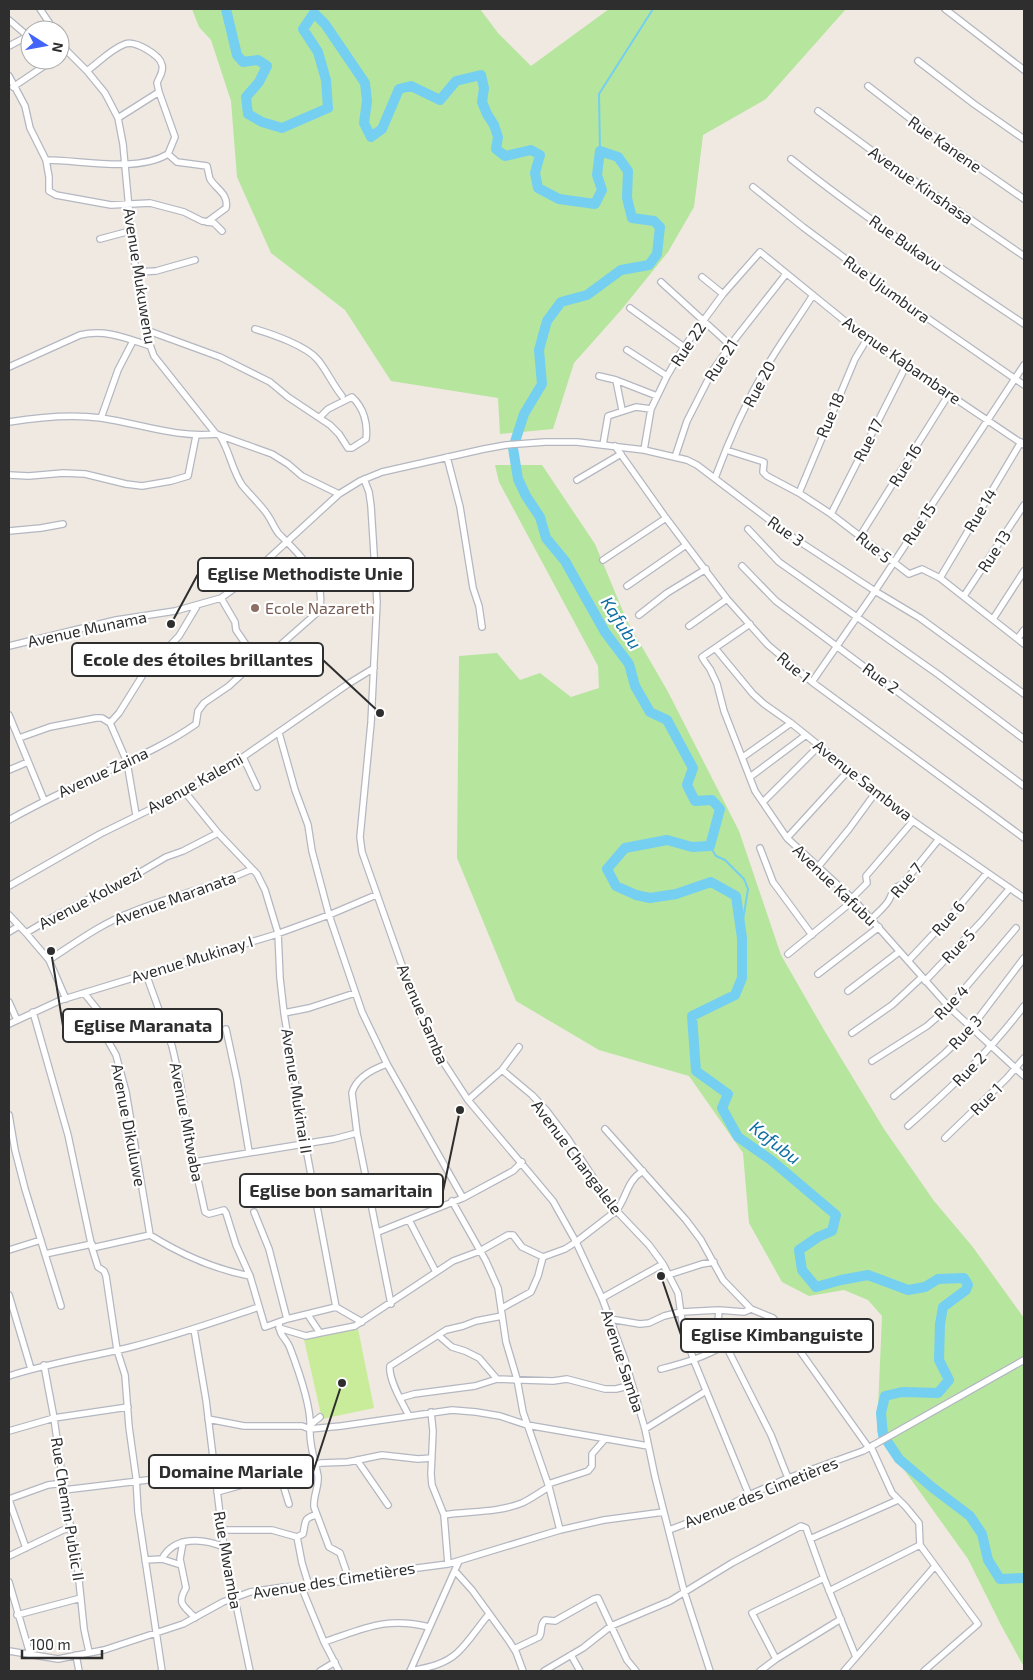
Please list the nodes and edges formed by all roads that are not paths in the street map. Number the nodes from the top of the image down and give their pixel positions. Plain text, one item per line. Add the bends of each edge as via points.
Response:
1 (40, 9) edge
2 (945, 9) edge
3 (9, 20) edge
4 (47, 20) edge
5 (20, 29) edge
6 (70, 60) edge
7 (918, 61) dead end
8 (38, 70) edge
9 (1024, 70) edge
10 (87, 72) junction
11 (9, 76) edge
12 (868, 86) dead end
13 (13, 87) junction
14 (159, 92) junction
15 (818, 111) dead end
16 (118, 118) junction
17 (1024, 139) edge
18 (168, 154) junction
19 (791, 159) dead end
20 (46, 160) junction
21 (124, 164) junction
22 (753, 187) dead end
23 (1024, 199) edge
24 (128, 205) junction
25 (207, 222) junction
26 (130, 231) junction
27 (222, 231) dead end
28 (100, 238) dead end
29 (760, 252) joint
30 (1024, 256) edge
31 (195, 260) dead end
32 (137, 272) junction
33 (786, 274) junction
34 (702, 277) dead end
35 (660, 282) dead end
36 (723, 294) junction
37 (814, 295) junction
38 (630, 308) dead end
39 (703, 322) junction
40 (1024, 324) edge
41 (255, 329) dead end
42 (146, 330) junction
43 (867, 339) junction
44 (133, 341) junction
45 (730, 345) junction
46 (150, 346) junction
47 (684, 347) junction
48 (627, 350) dead end
49 (1024, 365) edge
50 (906, 366) junction
51 (9, 367) edge
52 (599, 376) dead end
53 (667, 376) junction
54 (1015, 379) junction
55 (616, 380) junction
56 (1024, 386) edge
57 (949, 394) junction
58 (657, 396) junction
59 (342, 398) junction
60 (651, 409) junction
61 (622, 410) junction
62 (320, 417) junction
63 (101, 418) junction
64 (988, 420) junction
65 (9, 422) edge
66 (218, 435) junction
67 (196, 436) junction
68 (1023, 443) edge
69 (506, 445) joint
70 (603, 445) junction
71 (615, 446) junction
72 (644, 450) junction
73 (726, 450) junction
74 (620, 454) junction
75 (447, 457) junction
76 (675, 457) junction
77 (9, 475) edge
78 (715, 478) junction
79 (364, 479) junction
80 (577, 480) dead end
81 (798, 493) junction
82 (339, 494) junction
83 (1024, 505) edge
84 (830, 514) junction
85 (666, 518) junction
86 (63, 524) dead end
87 (748, 529) dead end
88 (9, 532) edge
89 (860, 536) junction
90 (287, 541) junction
91 (686, 545) junction
92 (604, 560) dead end
93 (893, 563) junction
94 (742, 566) dead end
95 (706, 569) junction
96 (1024, 571) edge
97 (940, 578) junction
98 (627, 586) dead end
99 (875, 591) junction
100 (964, 596) junction
101 (221, 598) junction
102 (727, 599) junction
103 (197, 606) junction
104 (639, 615) dead end
105 (857, 617) junction
106 (993, 619) junction
107 (750, 624) junction
108 (689, 626) dead end
109 (482, 627) dead end
110 (1024, 630) edge
111 (1018, 638) junction
112 (1024, 644) edge
113 (9, 646) edge
114 (837, 646) junction
115 (715, 648) junction
116 (254, 662) junction
117 (374, 668) junction
118 (812, 682) junction
119 (1024, 694) edge
120 (9, 714) edge
121 (791, 722) junction
122 (110, 723) junction
123 (196, 724) joint
124 (280, 733) junction
125 (806, 735) junction
126 (19, 738) junction
127 (1024, 739) edge
128 (819, 746) junction
129 (244, 757) junction
130 (743, 757) junction
131 (28, 762) junction
132 (127, 762) junction
133 (9, 770) edge
134 (849, 770) junction
135 (750, 776) junction
136 (1024, 786) edge
137 (256, 787) dead end
138 (184, 791) junction
139 (876, 792) junction
140 (44, 800) junction
141 (763, 802) junction
142 (136, 816) junction
143 (9, 820) edge
144 (914, 821) junction
145 (218, 833) junction
146 (788, 838) junction
147 (1024, 838) edge
148 (939, 839) junction
149 (760, 848) dead end
150 (818, 867) junction
151 (252, 869) junction
152 (987, 873) junction
153 (9, 886) edge
154 (1010, 888) junction
155 (376, 895) junction
156 (1024, 898) edge
157 (853, 899) junction
158 (9, 915) edge
159 (329, 915) junction
160 (872, 919) junction
161 (19, 926) junction
162 (878, 926) junction
163 (1016, 928) dead end
164 (9, 932) edge
165 (26, 933) junction
166 (278, 933) junction
167 (812, 935) junction
168 (899, 952) junction
169 (788, 954) dead end
170 (1024, 958) edge
171 (48, 960) junction
172 (908, 961) junction
173 (146, 974) junction
174 (818, 974) dead end
175 (923, 979) junction
176 (848, 992) dead end
177 (84, 993) junction
178 (355, 993) junction
179 (66, 999) junction
180 (9, 1002) edge
181 (1024, 1006) edge
182 (949, 1007) junction
183 (33, 1012) junction
184 (284, 1013) junction
185 (17, 1020) junction
186 (9, 1024) edge
187 (971, 1028) junction
188 (226, 1029) dead end
189 (852, 1033) dead end
190 (992, 1046) junction
191 (519, 1047) dead end
192 (1024, 1058) edge
193 (872, 1061) dead end
194 (387, 1064) junction
195 (1015, 1069) junction
196 (502, 1070) junction
197 (1024, 1076) edge
198 (894, 1096) dead end
199 (468, 1100) junction
200 (9, 1115) edge
201 (908, 1126) dead end
202 (605, 1129) dead end
203 (357, 1133) junction
204 (945, 1138) dead end
205 (305, 1143) junction
206 (249, 1152) junction
207 (194, 1162) junction
208 (522, 1162) junction
209 (643, 1171) junction
210 (463, 1198) junction
211 (452, 1201) junction
212 (616, 1211) junction
213 (254, 1212) dead end
214 (408, 1220) junction
215 (378, 1232) junction
216 (150, 1235) junction
217 (41, 1240) junction
218 (576, 1242) junction
219 (92, 1246) junction
220 (9, 1250) edge
221 (480, 1251) junction
222 (45, 1254) junction
223 (544, 1257) junction
224 (714, 1262) junction
225 (663, 1264) junction
226 (436, 1272) junction
227 (250, 1276) junction
228 (668, 1276) junction
229 (9, 1295) edge
230 (602, 1298) junction
231 (391, 1304) junction
232 (61, 1306) dead end
233 (259, 1307) junction
234 (336, 1307) junction
235 (502, 1308) junction
236 (751, 1309) junction
237 (719, 1310) junction
238 (12, 1312) edge
239 (681, 1312) junction
240 (308, 1315) junction
241 (502, 1316) junction
242 (610, 1319) junction
243 (287, 1320) junction
244 (362, 1322) junction
245 (279, 1326) junction
246 (194, 1329) junction
247 (320, 1333) junction
248 (438, 1335) junction
249 (725, 1345) junction
250 (117, 1350) junction
251 (1024, 1360) edge
252 (694, 1361) junction
253 (44, 1365) junction
254 (31, 1369) junction
255 (661, 1369) dead end
256 (9, 1376) edge
257 (497, 1379) junction
258 (517, 1379) junction
259 (632, 1385) junction
260 (706, 1391) junction
261 (400, 1398) junction
262 (128, 1406) junction
263 (431, 1412) junction
264 (409, 1416) junction
265 (320, 1417) dead end
266 (54, 1418) junction
267 (208, 1419) junction
268 (527, 1425) junction
269 (310, 1427) junction
270 (645, 1429) junction
271 (9, 1431) edge
272 (605, 1440) junction
273 (648, 1446) junction
274 (870, 1448) junction
275 (432, 1458) junction
276 (357, 1460) junction
277 (314, 1465) junction
278 (214, 1472) junction
279 (280, 1475) junction
280 (788, 1478) junction
281 (137, 1481) junction
282 (63, 1483) junction
283 (548, 1486) junction
284 (64, 1490) junction
285 (217, 1492) junction
286 (749, 1495) junction
287 (9, 1499) edge
288 (898, 1500) junction
289 (289, 1504) dead end
290 (388, 1505) dead end
291 (664, 1512) junction
292 (316, 1515) junction
293 (444, 1515) junction
294 (70, 1528) junction
295 (222, 1530) junction
296 (560, 1530) junction
297 (669, 1530) junction
298 (297, 1537) junction
299 (810, 1539) junction
300 (183, 1542) junction
301 (920, 1545) junction
302 (224, 1547) junction
303 (26, 1548) junction
304 (9, 1556) edge
305 (162, 1559) junction
306 (145, 1560) junction
307 (459, 1561) junction
308 (448, 1564) junction
309 (181, 1565) junction
310 (935, 1566) junction
311 (455, 1571) junction
312 (824, 1578) junction
313 (349, 1579) junction
314 (9, 1582) edge
315 (301, 1586) junction
316 (309, 1586) junction
317 (684, 1591) junction
318 (829, 1591) junction
319 (234, 1597) junction
320 (81, 1598) junction
321 (489, 1614) junction
322 (17, 1615) junction
323 (195, 1618) junction
324 (841, 1619) junction
325 (611, 1626) junction
326 (428, 1627) junction
327 (156, 1633) junction
328 (324, 1642) junction
329 (514, 1649) junction
330 (9, 1651) edge
331 (89, 1652) junction
332 (30, 1654) junction
333 (571, 1655) junction
334 (76, 1656) junction
335 (856, 1657) junction
336 (776, 1659) junction
337 (334, 1662) junction
338 (80, 1671) edge
339 (162, 1671) edge
340 (250, 1671) edge
341 (320, 1671) edge
342 (339, 1671) edge
343 (410, 1671) edge
344 (523, 1671) edge
345 (544, 1671) edge
346 (580, 1671) edge
347 (636, 1671) edge
348 (710, 1671) edge
349 (760, 1671) edge
350 (844, 1671) edge
351 (924, 1671) edge

1 - 4 street
2 - 9 street
3 - 5 street
6 - 10 street, Avenue Mukuwenu
7 - 17 street
8 - 13 street
10 - 14 street via 119,47 133,42 162,64 157,83
10 - 16 street, Avenue Mukuwenu via 105,93
11 - 13 street
12 - 23 street, Rue Kanene
13 - 20 street via 25,106 30,128
14 - 16 street
14 - 18 street via 175,137
15 - 30 street, Avenue Kinshasa
16 - 21 street, Avenue Mukuwenu
18 - 21 street via 156,160
18 - 25 street via 177,162 207,166 211,180 222,191 226,208
19 - 40 street, Rue Bukavu via 926,258
20 - 21 street
20 - 24 street via 52,194
21 - 24 street, Avenue Mukuwenu
22 - 54 street, Rue Ujumbura via 894,295
24 - 25 street via 150,203
24 - 26 street, Avenue Mukuwenu
25 - 27 street
26 - 28 street
26 - 32 street, Avenue Mukuwenu
29 - 33 street, Avenue Kabambare
29 - 36 street, Rue 22
31 - 32 street via 156,271
32 - 42 street, Avenue Mukuwenu
33 - 37 street, Avenue Kabambare
33 - 45 street, Rue 21
34 - 36 street
35 - 39 street
36 - 39 street, Rue 22
37 - 43 street, Avenue Kabambare
37 - 73 street, Rue 20 via 767,366
38 - 47 street
39 - 45 street
39 - 47 street, Rue 22
41 - 59 street via 312,354
42 - 46 street, Avenue Mukuwenu
42 - 62 street via 236,363
43 - 50 street, Avenue Kabambare
43 - 81 street, Rue 18 via 854,359
44 - 46 street
44 - 51 street via 92,332
44 - 63 street via 118,370
45 - 76 street, Rue 21 via 699,395
46 - 66 street, Avenue Mukuwenu via 154,356
47 - 53 street, Rue 22
48 - 53 street
49 - 54 street, Rue 15
50 - 57 street, Avenue Kabambare
50 - 84 street, Rue 17
52 - 55 street
53 - 58 street, Rue 22
54 - 56 street, Rue Ujumbura
54 - 64 street, Rue 15
55 - 58 street
55 - 61 street
57 - 64 street, Avenue Kabambare
57 - 89 street, Rue 16
58 - 60 street, Rue 22
59 - 62 street
59 - 62 street via 352,397 362,411 367,426 366,439 348,448 334,427
60 - 61 street
60 - 72 street, Rue 22
61 - 70 street via 608,416
63 - 65 street via 61,416
63 - 67 street
64 - 68 street, Avenue Kabambare
64 - 93 street, Rue 15
66 - 67 street
66 - 82 street via 272,454 302,476
66 - 90 street, Avenue Mukuwenu via 227,448 234,472
67 - 77 street via 188,476 171,481 142,486 63,472
68 - 97 street, Rue 14
69 - 70 street, Rue 3 via 577,442
69 - 75 street, Avenue Munama
70 - 71 street, Rue 3
71 - 72 street, Rue 3
71 - 74 street, Rue 1
72 - 76 street, Rue 3
73 - 78 street, Rue 20
73 - 81 street, Rue 5 via 764,462 763,474
74 - 80 street
74 - 85 street, Rue 1
75 - 79 street, Avenue Munama
75 - 109 street
76 - 78 street, Rue 3 via 697,465
78 - 99 street, Rue 3 via 788,534
79 - 82 street, Avenue Munama
79 - 117 street, Avenue Samba via 371,506 377,602
81 - 84 street, Rue 5
82 - 90 street, Avenue Munama
83 - 100 street, Rue 13
84 - 89 street, Rue 5
85 - 91 street, Rue 1
85 - 92 street
86 - 88 street
87 - 105 street via 779,562
89 - 93 street, Rue 5
90 - 101 street, Avenue Munama
90 - 116 street, Avenue Mukuwenu via 313,574 322,594 321,606 314,617 278,648
91 - 95 street, Rue 1
91 - 98 street
93 - 97 street, Rue 5 via 909,574 922,569
93 - 99 street, Rue 15
94 - 114 street, Rue 2 via 776,600
95 - 102 street, Rue 1
95 - 104 street
96 - 106 street
97 - 100 street, Rue 5
99 - 105 street, Rue 15
99 - 119 street, Rue 3 via 920,618
100 - 106 street, Rue 5
101 - 103 street, Avenue Munama
101 - 116 street
102 - 107 street, Rue 1
102 - 108 street
103 - 113 street, Avenue Munama via 107,622
103 - 122 street via 179,636 144,673
105 - 114 street, Rue 15
105 - 127 street
106 - 111 street, Rue 5
107 - 115 street
107 - 118 street, Rue 1 via 768,645
110 - 111 street
111 - 112 street, Rue 5
114 - 118 street, Rue 15
114 - 136 street, Rue 2
115 - 121 street, Avenue Sambwa via 753,694
115 - 130 street, Avenue Kafubu via 702,657 717,684
116 - 123 street, Avenue Mukuwenu via 229,686 204,703 198,711
117 - 124 street, Avenue Kalemi
117 - 155 street, Avenue Samba via 360,837
118 - 147 street, Rue 1
120 - 126 street
121 - 125 street, Avenue Sambwa
121 - 130 street
122 - 126 street via 96,718 50,727
122 - 132 street
123 - 132 street, Avenue Zaina
124 - 129 street, Avenue Kalemi
124 - 159 street via 308,825
125 - 128 street, Avenue Sambwa
125 - 135 street
126 - 131 street
128 - 134 street, Avenue Sambwa
128 - 141 street
129 - 137 street
129 - 138 street, Avenue Kalemi
130 - 135 street, Avenue Kafubu
131 - 133 street
131 - 140 street
132 - 140 street, Avenue Zaina
132 - 142 street
134 - 139 street, Avenue Sambwa
134 - 146 street
135 - 141 street, Avenue Kafubu
138 - 142 street, Avenue Kalemi
138 - 145 street, Avenue Mukinai II
139 - 144 street, Avenue Sambwa
139 - 150 street
140 - 143 street, Avenue Zaina
141 - 146 street, Avenue Kafubu
142 - 153 street, Avenue Kalemi
144 - 148 street, Avenue Sambwa
144 - 157 street via 866,876 867,882
145 - 151 street, Avenue Mukinai II
145 - 165 street, Avenue Kolwezi
146 - 150 street, Avenue Kafubu
148 - 152 street, Avenue Sambwa
148 - 160 street, Rue 7 via 902,885 891,892 889,900
149 - 167 street via 772,882
150 - 157 street, Avenue Kafubu
151 - 166 street, Avenue Mukinai II via 265,890
151 - 171 street, Avenue Maranata via 130,912
152 - 154 street, Avenue Sambwa
152 - 172 street, Rue 6
154 - 156 street, Avenue Sambwa
154 - 175 street, Rue 5 via 981,922
155 - 159 street, Avenue Mukinay I
155 - 199 street, Avenue Samba via 427,1031 447,1070
157 - 160 street, Avenue Kafubu
157 - 167 street
158 - 161 street
159 - 166 street, Avenue Mukinay I
159 - 178 street
160 - 162 street, Avenue Kafubu
161 - 164 street, Avenue Kolwezi
161 - 165 street
162 - 168 street, Avenue Kafubu
162 - 174 street
163 - 182 street, Rue 4
165 - 171 street
166 - 173 street, Avenue Mukinay I
166 - 184 street, Avenue Mukinai II
167 - 169 street
168 - 172 street, Avenue Kafubu
168 - 176 street
170 - 187 street, Rue 3
171 - 179 street
172 - 175 street, Avenue Kafubu
173 - 177 street, Avenue Mukinay I
173 - 207 street, Avenue Mitwaba via 172,1046
175 - 182 street, Avenue Kafubu
175 - 189 street, Rue 5
177 - 179 street, Avenue Mukinay I
177 - 216 street, Avenue Dikuluwe via 101,1014 107,1040 116,1055 126,1092
178 - 184 street
178 - 194 street
179 - 183 street, Avenue Mukinay I
180 - 185 street
181 - 190 street, Rue 2
182 - 187 street, Avenue Kafubu
182 - 193 street, Rue 4 via 927,1026
183 - 185 street, Avenue Mukinay I
183 - 219 street via 68,1135
184 - 205 street, Avenue Mukinai II
185 - 186 street, Avenue Mukinay I
187 - 190 street, Avenue Kafubu
187 - 198 street, Rue 3
188 - 206 street
190 - 195 street, Avenue Kafubu
190 - 201 street, Rue 2
191 - 196 street
192 - 195 street, Rue 1
194 - 203 street via 368,1072 354,1087
194 - 210 street
195 - 197 street, Avenue Kafubu
195 - 204 street, Rue 1
196 - 199 street
196 - 212 street, Avenue Changalele via 546,1110
199 - 208 street, Avenue Samba
200 - 217 street via 14,1150
202 - 209 street
203 - 205 street
203 - 215 street
205 - 206 street
205 - 234 street, Avenue Mukinai II
206 - 207 street
207 - 227 street, Avenue Mitwaba via 206,1214 224,1210
208 - 210 street via 513,1171
208 - 218 street, Avenue Samba via 553,1201
209 - 212 street via 632,1180
209 - 224 street via 686,1220
210 - 211 street
211 - 214 street
211 - 221 street
212 - 218 street
212 - 225 street, Avenue Changalele
213 - 243 street via 269,1249
214 - 215 street
214 - 226 street
215 - 231 street
216 - 219 street
216 - 227 street via 197,1261
217 - 220 street
217 - 222 street
218 - 223 street
218 - 230 street, Avenue Samba
219 - 222 street
219 - 250 street via 98,1267 106,1276
221 - 223 street via 508,1235 514,1235 522,1248
221 - 226 street via 453,1260
221 - 235 street via 498,1288
222 - 232 street
223 - 235 street via 531,1292
224 - 228 street
224 - 236 street via 723,1280
225 - 228 street, Avenue Changalele
225 - 230 street
226 - 231 street
227 - 233 street
228 - 239 street, Avenue Changalele via 678,1293
229 - 238 street
230 - 242 street, Avenue Samba
231 - 244 street
233 - 245 street via 265,1327
233 - 246 street
234 - 240 street
234 - 244 street
235 - 241 street
236 - 237 street via 744,1312
236 - 274 street via 773,1318 790,1337
237 - 239 street
237 - 249 street via 718,1322
238 - 254 street
239 - 242 street via 640,1324
239 - 252 street, Avenue Changalele
240 - 243 street
240 - 247 street
241 - 248 street via 476,1321
241 - 258 street
242 - 259 street, Avenue Samba
243 - 245 street
244 - 247 street
245 - 247 street via 306,1336
245 - 269 street via 281,1335 290,1346 303,1387
246 - 250 street
246 - 267 street, Rue Mwamba
248 - 257 street via 452,1347 479,1358
248 - 261 street via 390,1366
249 - 252 street
249 - 280 street via 771,1435
250 - 253 street
250 - 262 street via 125,1375
251 - 274 street, Avenue des Cimetières
252 - 255 street
252 - 260 street, Avenue Changalele
253 - 254 street
253 - 266 street, Rue Chemin Public II
254 - 256 street
257 - 258 street
257 - 261 street via 475,1386
258 - 259 street via 553,1381 567,1378 605,1389
258 - 268 street
259 - 270 street, Avenue Samba
260 - 270 street
260 - 286 street, Avenue Changalele
261 - 264 street
262 - 266 street
262 - 281 street
263 - 264 street
263 - 268 street via 476,1412
263 - 275 street
264 - 269 street
265 - 269 street
266 - 271 street
266 - 282 street, Rue Chemin Public II
267 - 269 street via 244,1426
267 - 278 street, Rue Mwamba
268 - 272 street
268 - 283 street
269 - 277 street
270 - 273 street, Avenue Samba
272 - 273 street
272 - 283 street via 592,1454 592,1466 588,1471
273 - 291 street, Avenue Samba
274 - 280 street, Avenue des Cimetières
274 - 288 street
275 - 276 street via 382,1455
275 - 293 street via 432,1485
276 - 277 street
276 - 290 street
277 - 279 street
277 - 292 street via 318,1476 313,1500
278 - 281 street
278 - 285 street, Rue Mwamba
279 - 285 street
279 - 289 street
280 - 286 street, Avenue des Cimetières
281 - 284 street
281 - 306 street
282 - 284 street, Rue Chemin Public II
282 - 287 street
283 - 293 street via 522,1503 485,1512
283 - 296 street
284 - 294 street, Rue Chemin Public II
285 - 295 street, Rue Mwamba
286 - 297 street, Avenue des Cimetières
287 - 303 street
288 - 299 street
288 - 301 street via 919,1523
291 - 296 street, Avenue des Cimetières
291 - 297 street, Avenue Samba
292 - 298 street via 308,1517 303,1534
292 - 313 street via 329,1547 340,1553
293 - 308 street
294 - 303 street
294 - 320 street, Rue Chemin Public II
295 - 298 street via 272,1530
295 - 302 street, Rue Mwamba
296 - 307 street, Avenue des Cimetières
297 - 317 street, Avenue Samba
298 - 316 street
299 - 312 street
299 - 317 street via 806,1528 801,1526
300 - 302 street via 207,1541
300 - 305 street via 173,1545
300 - 309 street
301 - 310 street
301 - 318 street
302 - 319 street, Rue Mwamba
303 - 304 street
305 - 306 street
305 - 309 street
306 - 327 street
307 - 308 street, Avenue des Cimetières
307 - 311 street
308 - 313 street, Avenue des Cimetières
309 - 323 street via 186,1583 181,1600
310 - 335 street
310 - 351 street via 978,1626
311 - 321 street
311 - 326 street
312 - 318 street
312 - 336 street via 752,1613
313 - 316 street, Avenue des Cimetières
314 - 322 street
315 - 316 street, Avenue des Cimetières
315 - 319 street, Avenue des Cimetières
315 - 328 street
317 - 325 street via 670,1601
317 - 348 street, Avenue Samba
318 - 324 street
319 - 323 street, Avenue des Cimetières
319 - 340 street, Rue Mwamba
320 - 322 street
320 - 331 street, Rue Chemin Public II
321 - 329 street
321 - 343 street via 456,1654 430,1667
322 - 332 street
323 - 327 street, Avenue des Cimetières
324 - 335 street
324 - 336 street
325 - 329 street via 600,1600 596,1598 555,1621 544,1620 539,1637
325 - 333 street
325 - 347 street via 627,1660
326 - 328 street via 406,1622 386,1623
326 - 343 street
327 - 331 street, Avenue des Cimetières
327 - 339 street
328 - 337 street
329 - 344 street
330 - 332 street, Avenue des Cimetières
331 - 334 street, Avenue des Cimetières
332 - 334 street, Avenue des Cimetières via 58,1658
333 - 345 street
333 - 346 street
334 - 338 street
335 - 350 street
336 - 349 street
337 - 341 street
337 - 342 street

